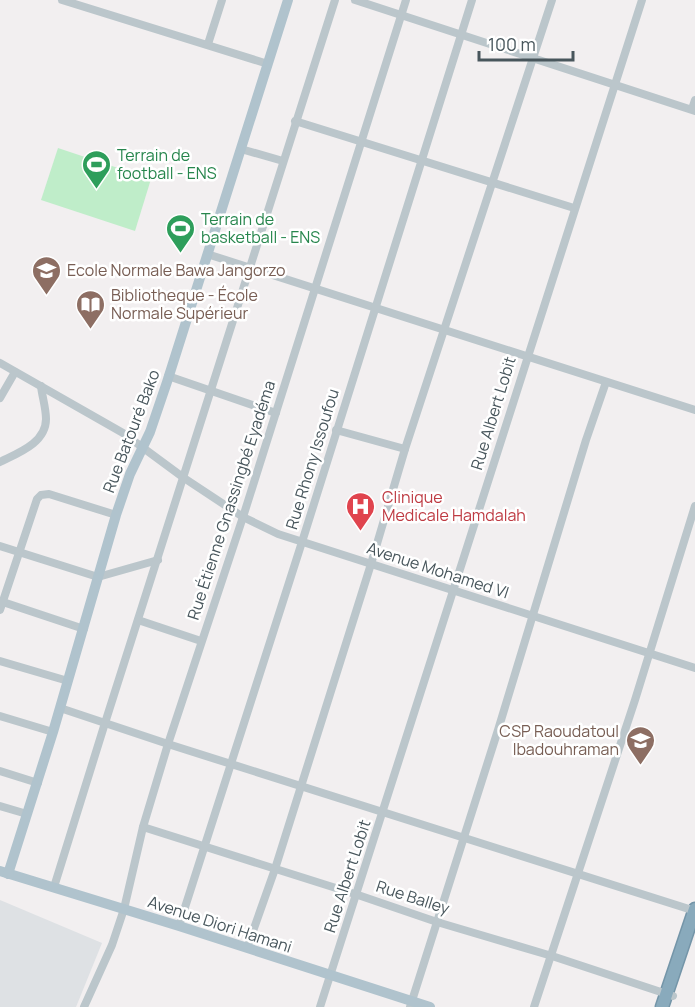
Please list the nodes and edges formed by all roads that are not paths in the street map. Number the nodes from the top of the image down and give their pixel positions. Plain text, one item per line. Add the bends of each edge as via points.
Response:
1 (62, 0) edge
2 (222, 0) edge
3 (288, 0) edge
4 (335, 0) edge
5 (355, 0) edge
6 (406, 0) edge
7 (472, 0) edge
8 (552, 0) edge
9 (642, 0) edge
10 (82, 3) edge
11 (401, 14) junction
12 (460, 34) junction
13 (208, 44) junction
14 (533, 59) junction
15 (268, 64) junction
16 (614, 84) junction
17 (695, 100) edge
18 (693, 110) edge
19 (295, 121) junction
20 (361, 141) junction
21 (241, 149) junction
22 (283, 161) junction
23 (422, 161) junction
24 (492, 183) junction
25 (574, 208) junction
26 (207, 254) junction
27 (249, 268) junction
28 (315, 288) junction
29 (375, 308) junction
30 (444, 331) junction
31 (526, 356) junction
32 (0, 363) edge
33 (15, 372) junction
34 (168, 376) junction
35 (606, 382) junction
36 (41, 386) junction
37 (211, 390) junction
38 (0, 398) edge
39 (694, 409) edge
40 (276, 413) junction
41 (336, 430) junction
42 (144, 447) junction
43 (405, 448) junction
44 (0, 462) edge
45 (184, 478) junction
46 (695, 506) edge
47 (116, 515) junction
48 (243, 517) junction
49 (302, 542) junction
50 (0, 546) edge
51 (18, 553) junction
52 (158, 560) junction
53 (371, 564) junction
54 (98, 577) junction
55 (452, 590) junction
56 (1, 605) edge
57 (534, 616) junction
58 (138, 620) junction
59 (84, 629) junction
60 (201, 641) junction
61 (649, 653) junction
62 (0, 661) edge
63 (695, 668) edge
64 (68, 681) junction
65 (60, 708) junction
66 (0, 716) edge
67 (105, 723) junction
68 (53, 732) junction
69 (168, 744) junction
70 (232, 763) junction
71 (0, 771) edge
72 (38, 783) junction
73 (301, 785) junction
74 (0, 806) edge
75 (384, 812) junction
76 (27, 814) junction
77 (143, 827) junction
78 (464, 838) junction
79 (205, 846) junction
80 (275, 869) junction
81 (4, 873) edge
82 (578, 874) junction
83 (54, 887) junction
84 (358, 894) junction
85 (124, 909) junction
86 (695, 910) edge
87 (437, 922) junction
88 (179, 926) junction
89 (695, 928) edge
90 (687, 943) junction
91 (248, 948) junction
92 (552, 956) junction
93 (331, 974) junction
94 (670, 999) edge
95 (411, 1004) edge
96 (84, 1007) edge
97 (320, 1007) edge
98 (430, 1007) edge
99 (534, 1007) edge
100 (662, 1007) edge

1 - 10 street
2 - 13 street
3 - 15 main road, Rue Batouré Bako
4 - 19 street
5 - 11 street
6 - 11 street, Rue Étienne Gnassingbé Eyadéma
7 - 12 street, Rue Rhony Issoufou
8 - 14 street
9 - 16 street, Rue Albert Lobit
10 - 13 street
11 - 12 street
11 - 20 street, Rue Étienne Gnassingbé Eyadéma
12 - 14 street
12 - 23 street, Rue Rhony Issoufou
13 - 15 street
14 - 16 street
14 - 24 street
15 - 21 main road, Rue Batouré Bako
16 - 18 street
16 - 25 street, Rue Albert Lobit
17 - 18 street
19 - 20 street
19 - 22 street
20 - 23 street
20 - 28 street, Rue Étienne Gnassingbé Eyadéma
21 - 22 street
21 - 26 main road, Rue Batouré Bako
22 - 27 street
23 - 24 street
23 - 29 street, Rue Rhony Issoufou
24 - 25 street
24 - 30 street
25 - 31 street, Rue Albert Lobit
26 - 27 street
26 - 34 main road, Rue Batouré Bako
27 - 28 street
27 - 37 street
28 - 29 street
28 - 40 street, Rue Étienne Gnassingbé Eyadéma
29 - 30 street
29 - 41 street, Rue Rhony Issoufou
30 - 31 street
30 - 43 street
31 - 35 street
31 - 55 street, Rue Albert Lobit
32 - 33 street, Avenue Mohamed VI
33 - 36 street, Avenue Mohamed VI
33 - 38 street
34 - 37 street
34 - 42 main road, Rue Batouré Bako
35 - 39 street
35 - 57 street
36 - 42 street, Avenue Mohamed VI
36 - 44 street via 44,429 34,444
37 - 40 street
37 - 45 street
40 - 48 street, Rue Étienne Gnassingbé Eyadéma
41 - 43 street
41 - 49 street, Rue Rhony Issoufou
42 - 45 street, Avenue Mohamed VI
42 - 47 main road, Rue Batouré Bako
43 - 53 street
45 - 48 street, Avenue Mohamed VI
45 - 52 street
46 - 61 street
47 - 51 street via 49,494 41,495
47 - 54 main road, Rue Batouré Bako
48 - 49 street, Avenue Mohamed VI
48 - 60 street, Rue Étienne Gnassingbé Eyadéma
49 - 53 street, Avenue Mohamed VI
49 - 70 street, Rue Rhony Issoufou
50 - 51 street
51 - 54 street
51 - 56 street
52 - 54 street
52 - 58 street
53 - 55 street, Avenue Mohamed VI
53 - 73 street
54 - 59 main road, Rue Batouré Bako
55 - 57 street, Avenue Mohamed VI
55 - 75 street, Rue Albert Lobit
56 - 59 street
57 - 61 street, Avenue Mohamed VI
57 - 78 street
58 - 60 street
58 - 67 street
59 - 64 main road, Rue Batouré Bako
60 - 69 street, Rue Étienne Gnassingbé Eyadéma
61 - 63 street, Avenue Mohamed VI
61 - 82 street
62 - 64 street
64 - 65 main road, Rue Batouré Bako
65 - 67 street
65 - 68 main road, Rue Batouré Bako
66 - 68 street
67 - 69 street
67 - 83 street
68 - 72 main road, Rue Batouré Bako
69 - 70 street
69 - 77 street, Rue Étienne Gnassingbé Eyadéma
70 - 73 street
70 - 79 street, Rue Rhony Issoufou
71 - 72 street
72 - 76 main road, Rue Batouré Bako
73 - 75 street
73 - 80 street
74 - 76 street
75 - 78 street
75 - 84 street, Rue Albert Lobit
76 - 81 main road, Rue Batouré Bako
77 - 79 street, Rue Balley
77 - 85 street, Rue Étienne Gnassingbé Eyadéma
78 - 82 street
78 - 87 street
79 - 80 street, Rue Balley
79 - 88 street, Rue Rhony Issoufou
80 - 84 street, Rue Balley
80 - 91 street
81 - 83 main road, Avenue Diori Hamani
82 - 86 street
82 - 92 street
83 - 85 main road, Avenue Diori Hamani
84 - 87 street, Rue Balley
84 - 93 street, Rue Albert Lobit
85 - 88 main road, Avenue Diori Hamani
85 - 96 street, Rue Étienne Gnassingbé Eyadéma
86 - 90 highway
87 - 92 street, Rue Balley
87 - 95 street
88 - 91 main road, Avenue Diori Hamani
89 - 90 highway
90 - 94 highway
91 - 93 main road, Avenue Diori Hamani
92 - 94 street, Rue Balley
92 - 99 street
93 - 95 main road, Avenue Diori Hamani
93 - 97 street, Rue Albert Lobit
94 - 100 highway
95 - 98 main road, Avenue Diori Hamani

